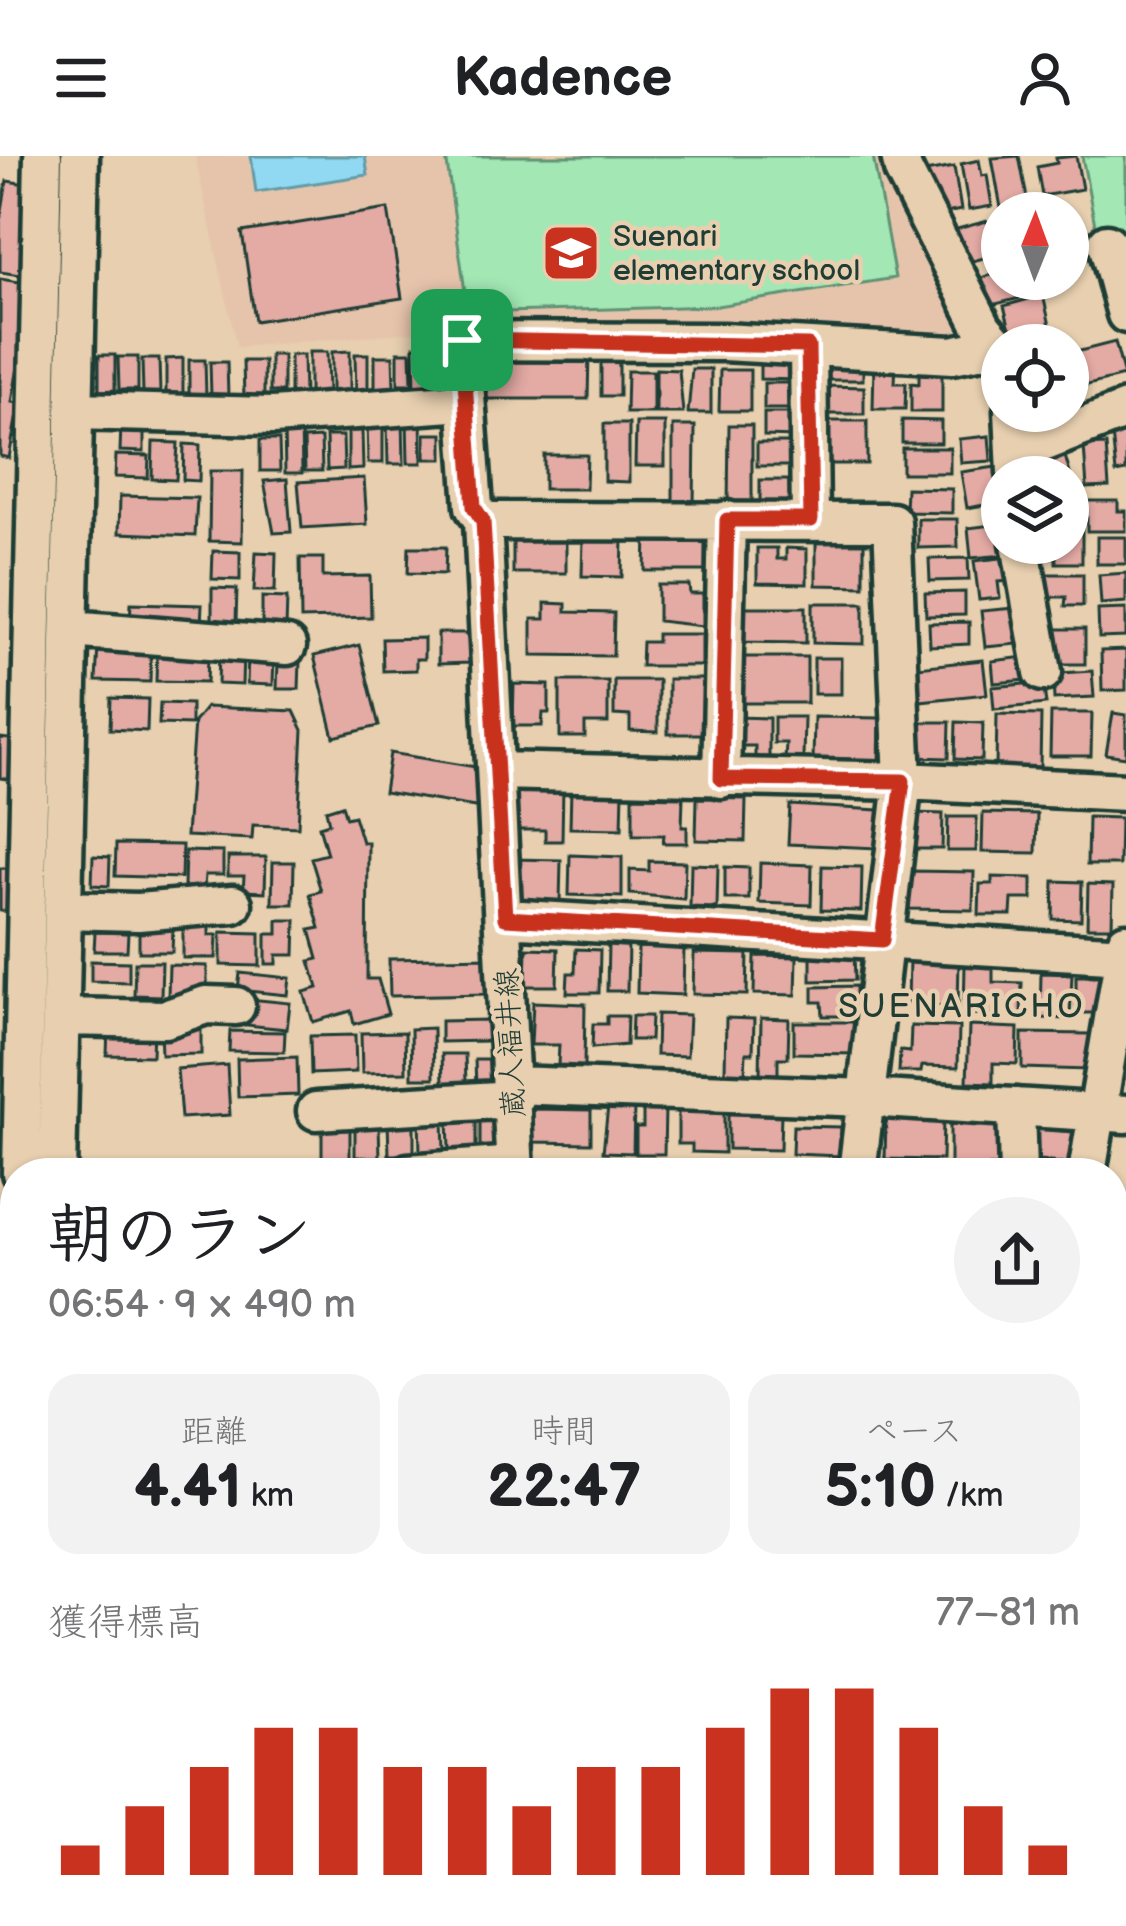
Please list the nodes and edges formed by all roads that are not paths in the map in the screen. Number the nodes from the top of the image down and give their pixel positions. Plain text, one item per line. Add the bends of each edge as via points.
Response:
1 (43, 156) edge
2 (80, 156) edge
3 (910, 158) edge
4 (1107, 243) dead end
5 (1126, 314) edge
6 (981, 324) edge
7 (808, 346) junction
8 (981, 351) edge
9 (465, 402) junction
10 (1126, 410) edge
11 (74, 411) junction
12 (1033, 456) edge
13 (36, 469) junction
14 (73, 470) junction
15 (727, 520) junction
16 (811, 520) junction
17 (483, 521) junction
18 (1024, 564) edge
19 (70, 629) junction
20 (287, 646) dead end
21 (1043, 672) dead end
22 (497, 771) junction
23 (721, 779) junction
24 (903, 781) junction
25 (1126, 792) edge
26 (233, 904) dead end
27 (63, 910) junction
28 (505, 918) junction
29 (882, 940) junction
30 (1125, 951) edge
31 (236, 1006) dead end
32 (61, 1017) junction
33 (514, 1092) junction
34 (867, 1098) junction
35 (11, 1101) edge
36 (1016, 1107) junction
37 (316, 1111) dead end
38 (1111, 1113) edge
39 (19, 1158) edge
40 (57, 1158) edge
41 (515, 1158) edge
42 (859, 1158) edge
43 (1018, 1158) edge
44 (1094, 1158) edge

1 - 13 street
2 - 11 street
3 - 6 street via 903,170
4 - 5 street
7 - 8 street
7 - 9 street, 蔵人福井線 via 462,340
7 - 16 street
9 - 11 street via 273,416
9 - 17 street, 蔵人福井線 via 474,507
10 - 12 street
11 - 14 street
13 - 14 street
13 - 35 street
14 - 19 street
15 - 16 street
15 - 17 street
15 - 23 street
16 - 24 street via 892,521
17 - 22 street, 蔵人福井線
18 - 21 street
19 - 20 street
19 - 27 street
22 - 23 street
22 - 28 street, 蔵人福井線
23 - 24 street
24 - 25 street
24 - 29 street
26 - 27 street
27 - 32 street
28 - 29 street
28 - 33 street, 蔵人福井線
29 - 30 street
29 - 34 street
30 - 38 street
31 - 32 street via 206,1005 165,1019
32 - 40 street
33 - 34 street
33 - 37 street
33 - 41 street, 蔵人福井線
34 - 36 street
34 - 42 street
35 - 39 street
36 - 38 street
36 - 43 street
38 - 44 street

